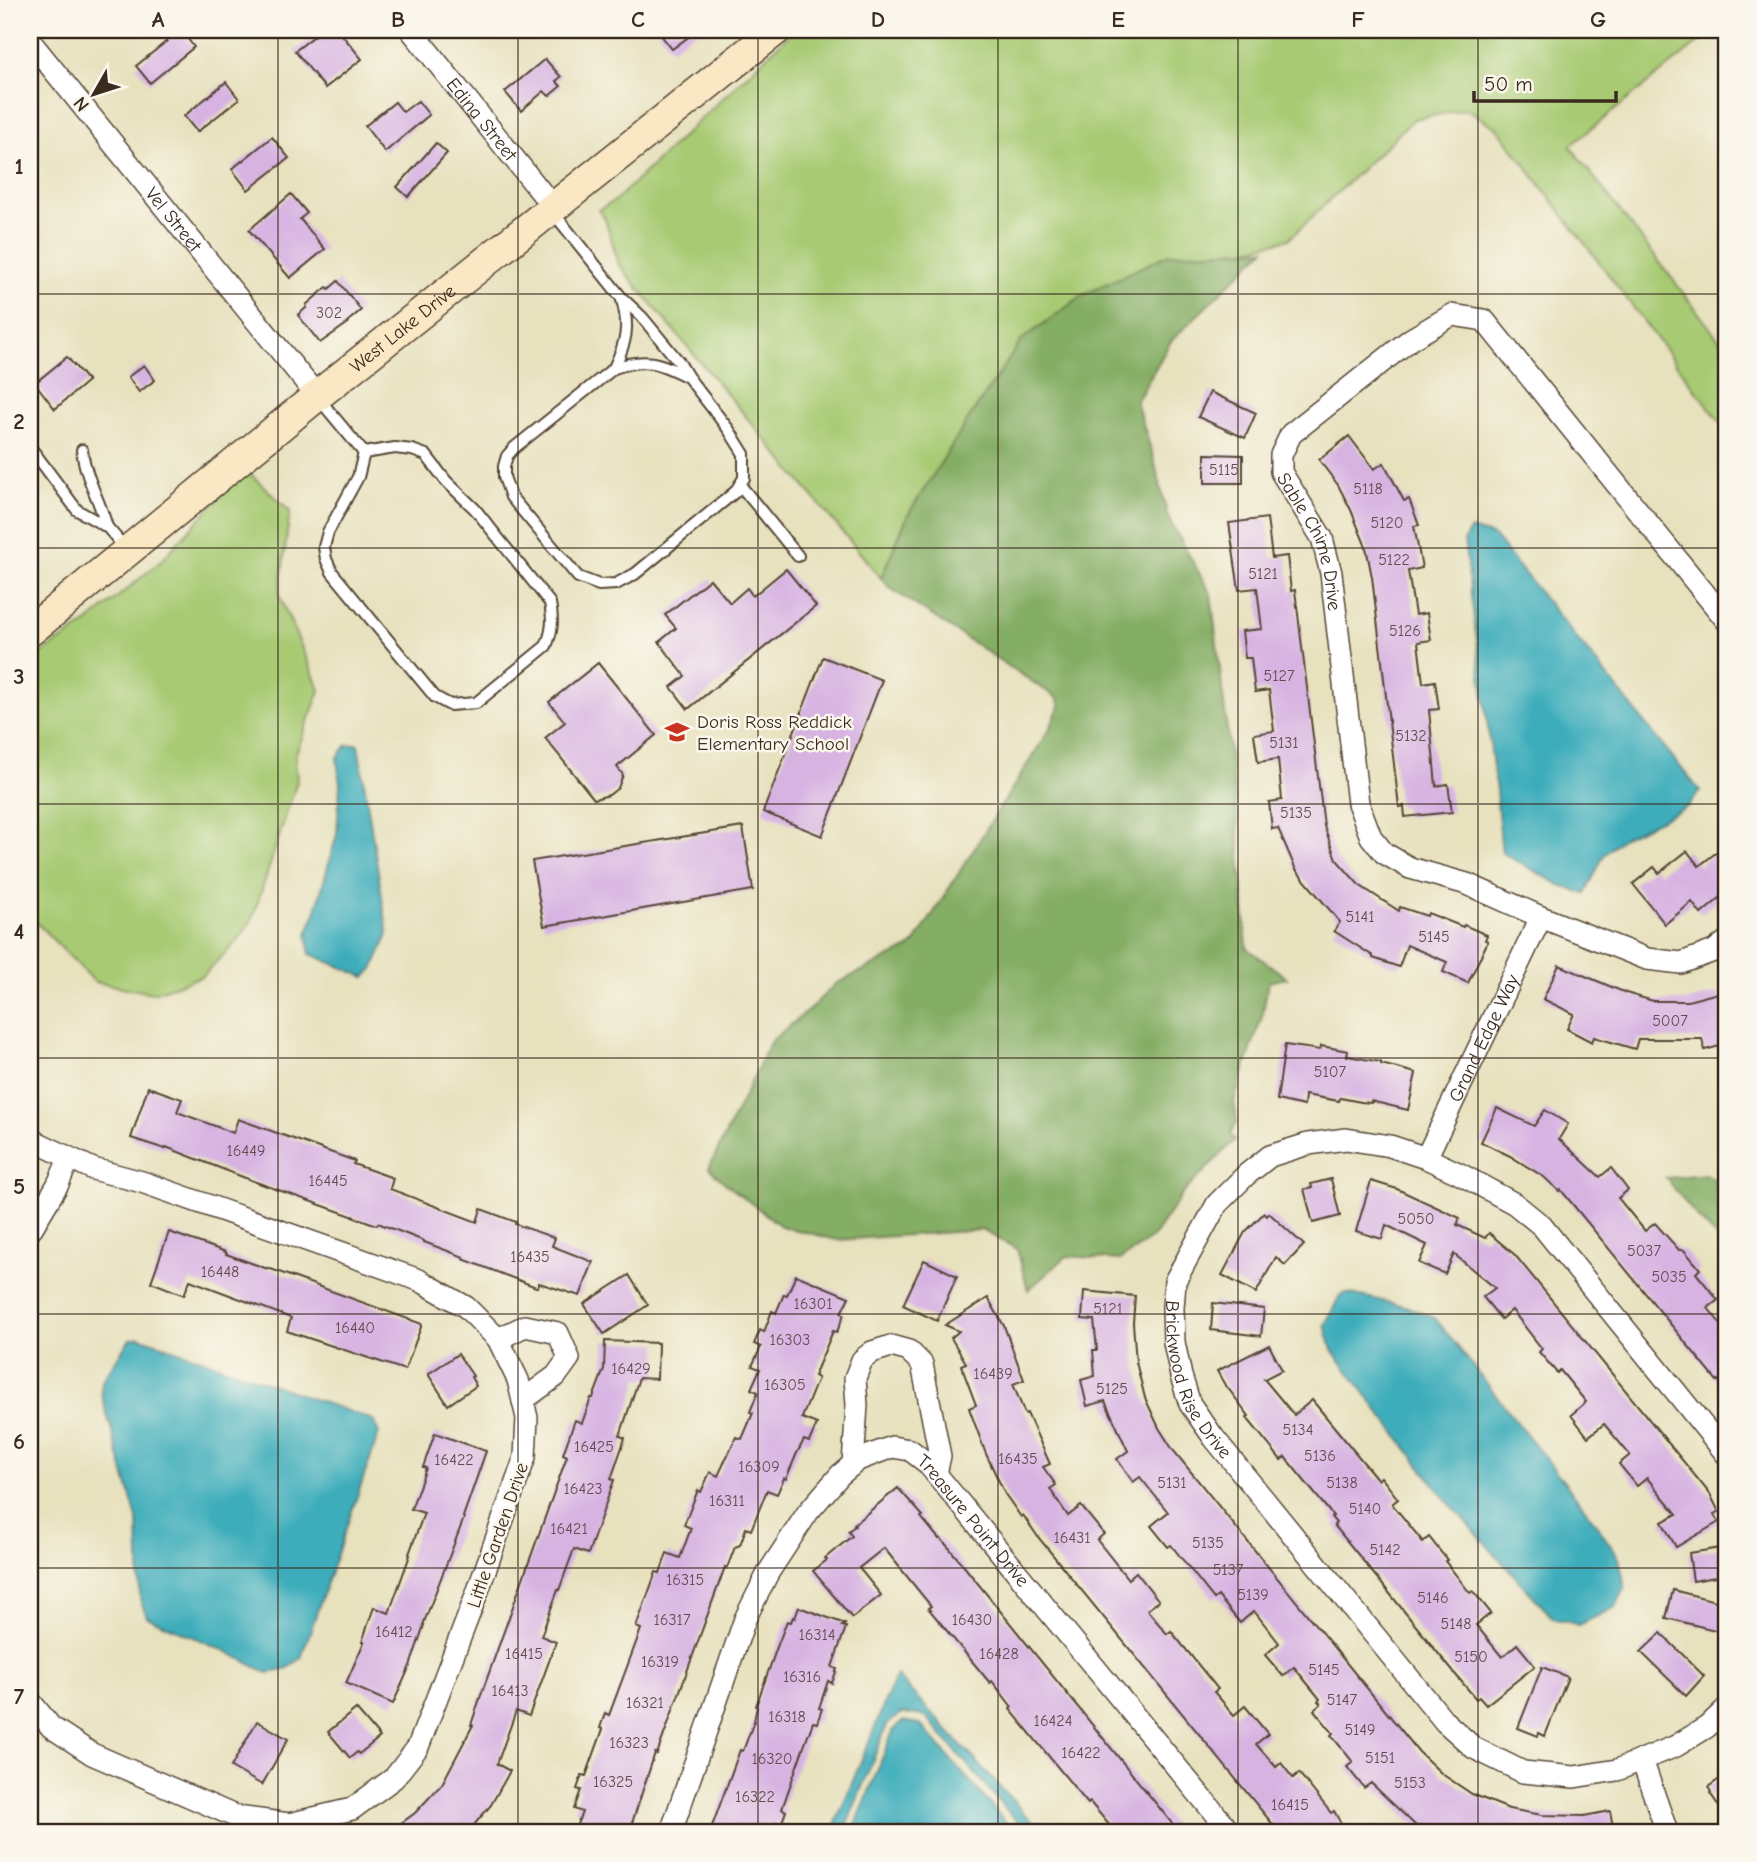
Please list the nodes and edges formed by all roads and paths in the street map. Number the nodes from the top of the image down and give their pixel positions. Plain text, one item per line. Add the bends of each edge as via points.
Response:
1 (411, 30) edge
2 (776, 30) edge
3 (30, 41) edge
4 (551, 208) junction
5 (621, 297) junction
6 (614, 368) junction
7 (688, 377) junction
8 (317, 396) junction
9 (30, 447) edge
10 (82, 450) dead end
11 (364, 453) junction
12 (740, 485) junction
13 (107, 527) junction
14 (128, 551) junction
15 (798, 556) dead end
16 (1727, 621) edge
17 (30, 631) edge
18 (1541, 917) junction
19 (1727, 941) edge
20 (30, 1139) edge
21 (1426, 1158) junction
22 (69, 1159) junction
23 (30, 1231) edge
24 (498, 1339) junction
25 (523, 1400) junction
26 (1727, 1455) edge
27 (853, 1464) junction
28 (936, 1474) junction
29 (30, 1702) edge
30 (1727, 1708) edge
31 (1642, 1760) junction
32 (289, 1828) edge
33 (671, 1832) edge
34 (1230, 1832) edge
35 (1667, 1832) edge

1 - 4 street, Edina Street
2 - 4 street, West Lake Drive
3 - 8 street, Vel Street
4 - 5 lane
4 - 8 street, West Lake Drive
5 - 6 lane via 626,333
5 - 7 lane
6 - 7 lane via 651,361
6 - 12 lane via 514,448 504,466 511,497 578,577 599,585 616,584 635,574
7 - 12 lane via 744,454 746,467
8 - 11 lane
8 - 14 street, West Lake Drive
9 - 13 lane via 77,510
10 - 13 lane
11 - 11 lane via 396,448 426,455 550,603 552,632 546,646 476,703 450,705 435,697 326,559 328,532 358,478
12 - 15 lane
13 - 14 lane
14 - 17 street, West Lake Drive
16 - 18 street, Sable Chime Drive via 1484,320 1452,315 1411,339 1291,434 1281,455 1281,472 1322,538 1331,573 1358,803 1371,837 1384,853 1410,868 1466,884
18 - 19 street, Sable Chime Drive via 1647,959 1681,963
18 - 21 street, Grand Edge Way
20 - 22 street, Little Garden Drive
21 - 26 street, Brickwood Rise Drive via 1515,1204 1542,1226
21 - 31 street, Brickwood Rise Drive via 1346,1139 1308,1144 1270,1156 1217,1204 1175,1281 1174,1342 1190,1404 1445,1722 1474,1748 1523,1772 1574,1777 1617,1770
22 - 23 street
22 - 24 street, Little Garden Drive via 419,1280 466,1307
24 - 25 street, Little Garden Drive via 519,1380
24 - 25 street via 525,1326 558,1333 569,1358 556,1376
25 - 32 street, Little Garden Drive via 525,1457 418,1747 394,1779 352,1809
27 - 28 street, Treasure Point Drive via 892,1447 901,1448 910,1450
27 - 28 street via 855,1378 862,1360 891,1346 909,1351 922,1364 940,1456
27 - 33 street, Treasure Point Drive via 808,1513 768,1573 745,1619
28 - 34 street, Treasure Point Drive
29 - 32 street, Little Garden Drive via 51,1727 92,1754 237,1817
30 - 31 street, Brickwood Rise Drive via 1676,1746
31 - 35 street

